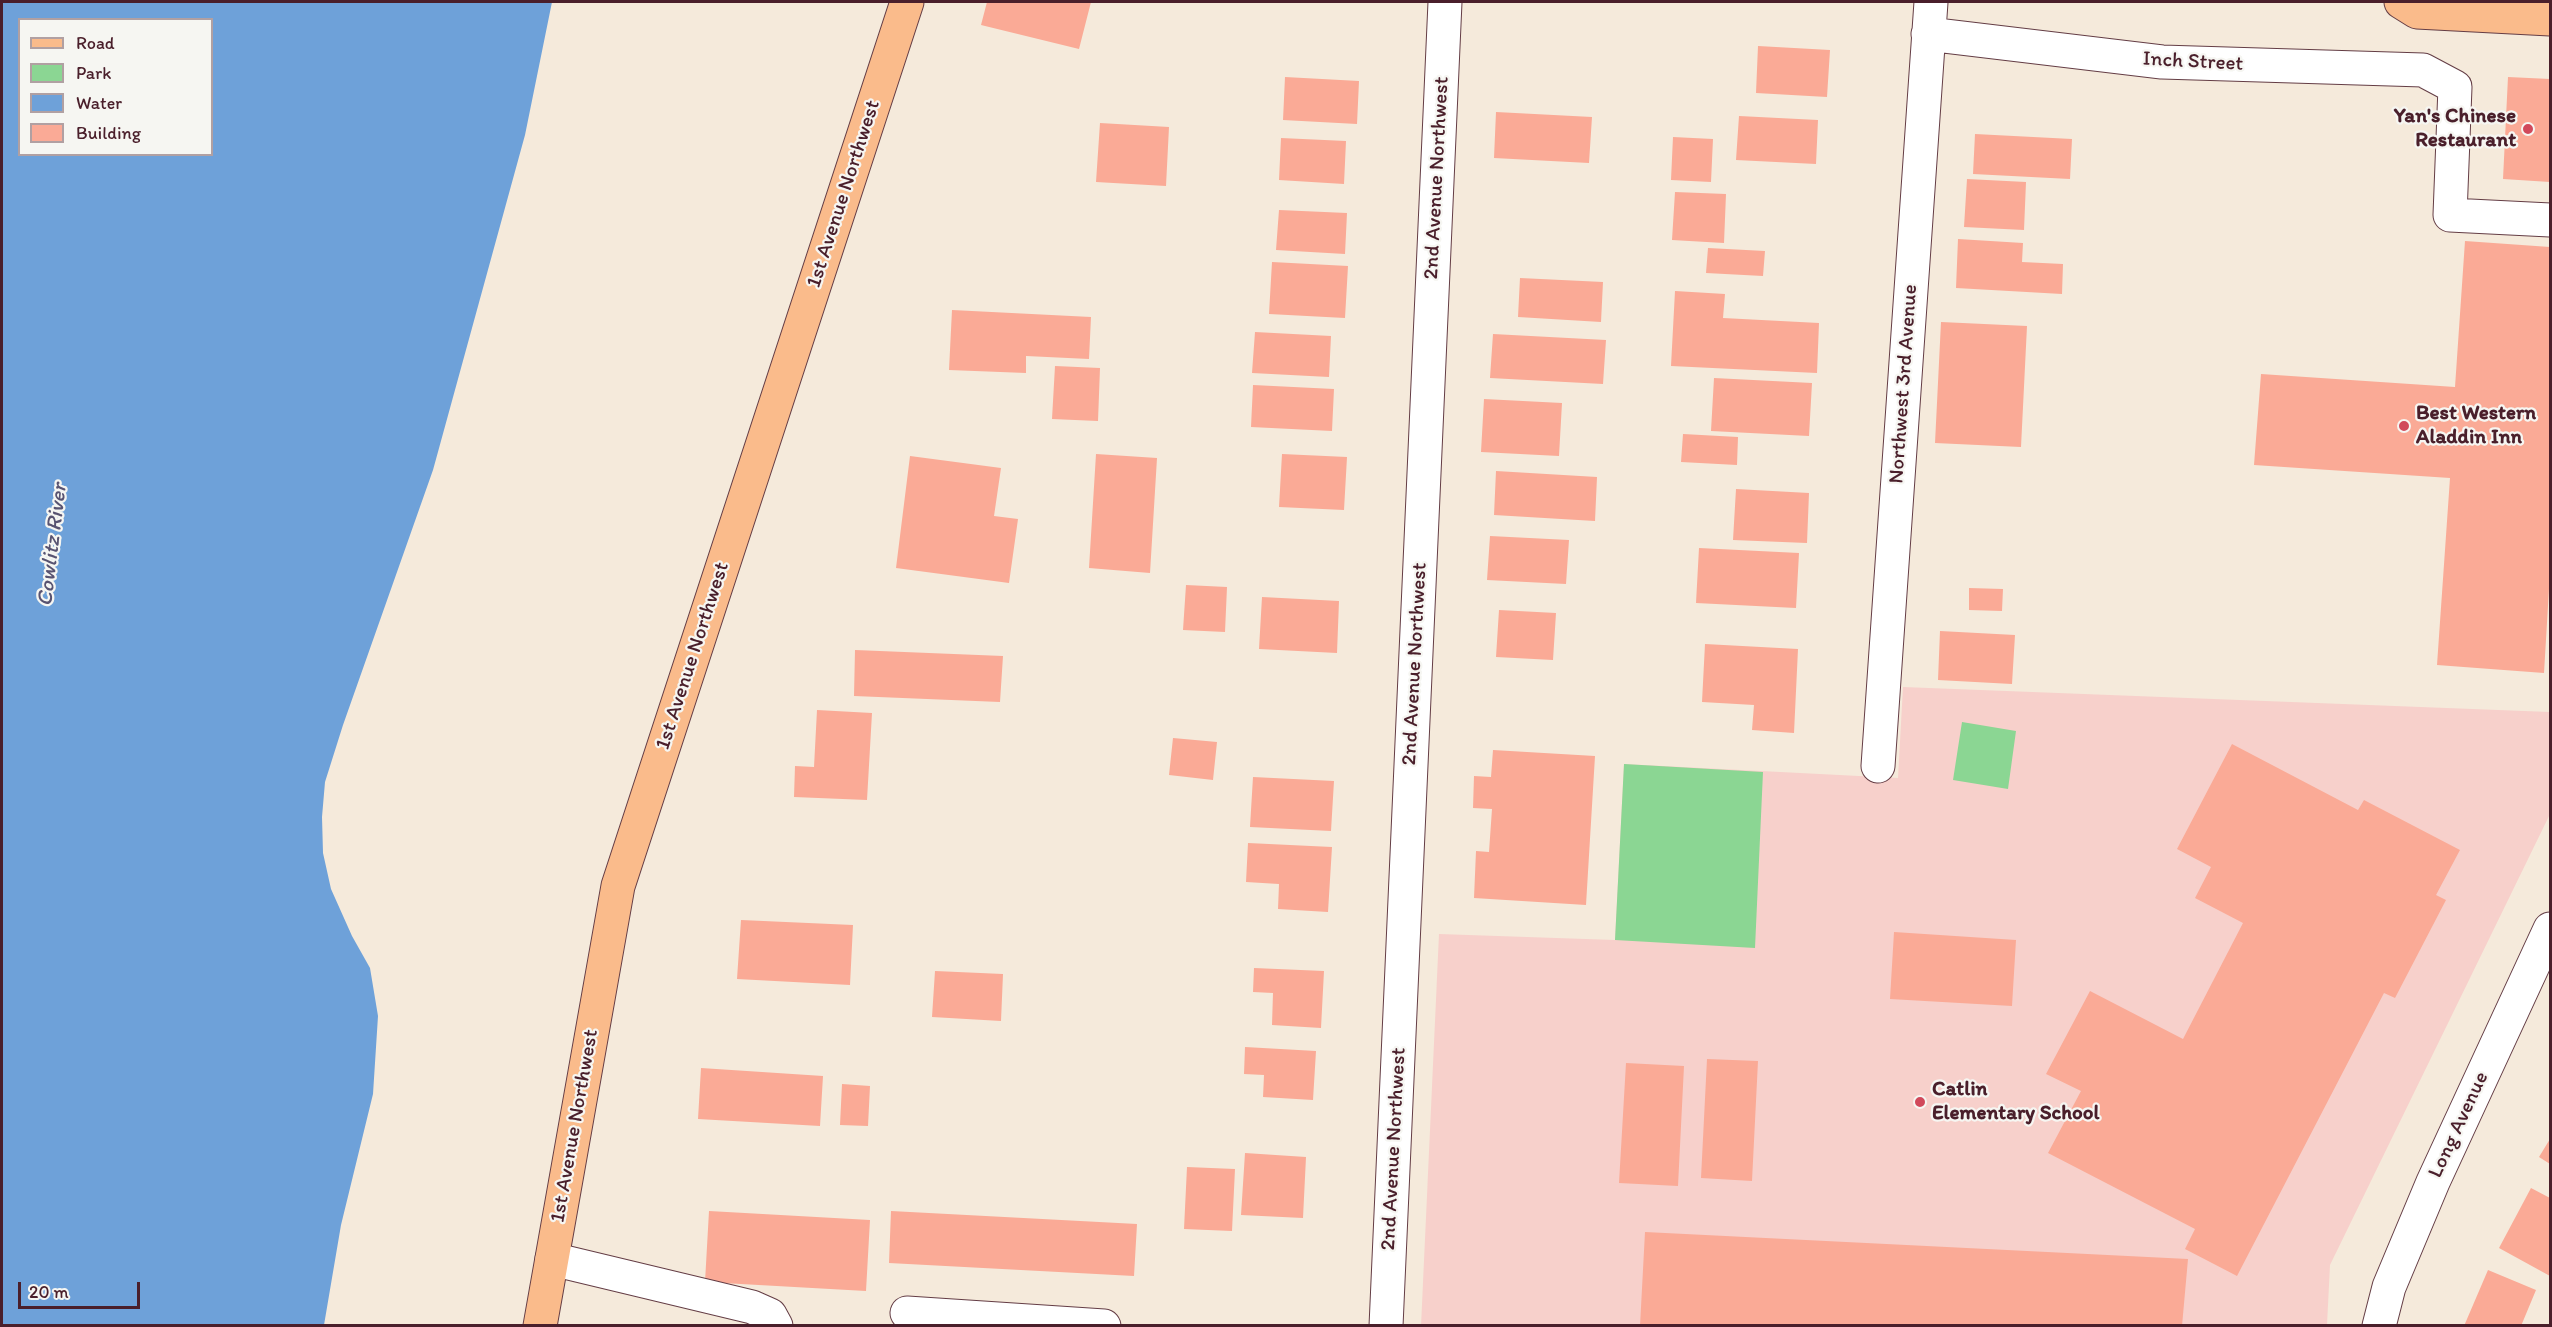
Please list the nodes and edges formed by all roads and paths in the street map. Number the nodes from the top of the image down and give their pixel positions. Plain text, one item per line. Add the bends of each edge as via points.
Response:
1 (907, 2) edge
2 (1445, 2) edge
3 (1931, 2) edge
4 (2401, 2) edge
5 (2550, 19) edge
6 (1928, 34) junction
7 (2550, 219) edge
8 (1878, 766) dead end
9 (2550, 929) edge
10 (552, 1259) junction
11 (907, 1313) dead end
12 (1046, 1323) edge
13 (540, 1326) edge
14 (776, 1326) edge
15 (1104, 1326) edge
16 (1386, 1326) edge
17 (2379, 1326) edge

1 - 10 main road, 1st Avenue Northwest via 618,886
2 - 16 street, 2nd Avenue Northwest
3 - 6 street, Northwest 3rd Avenue
4 - 5 main road via 2418,12
6 - 7 street, Inch Street via 2162,62 2422,70 2455,87 2450,215
6 - 8 street, Northwest 3rd Avenue
9 - 17 street, Long Avenue via 2433,1182 2388,1287
10 - 13 main road, 1st Avenue Northwest
10 - 14 street via 752,1306 770,1315
11 - 12 street
12 - 15 street

